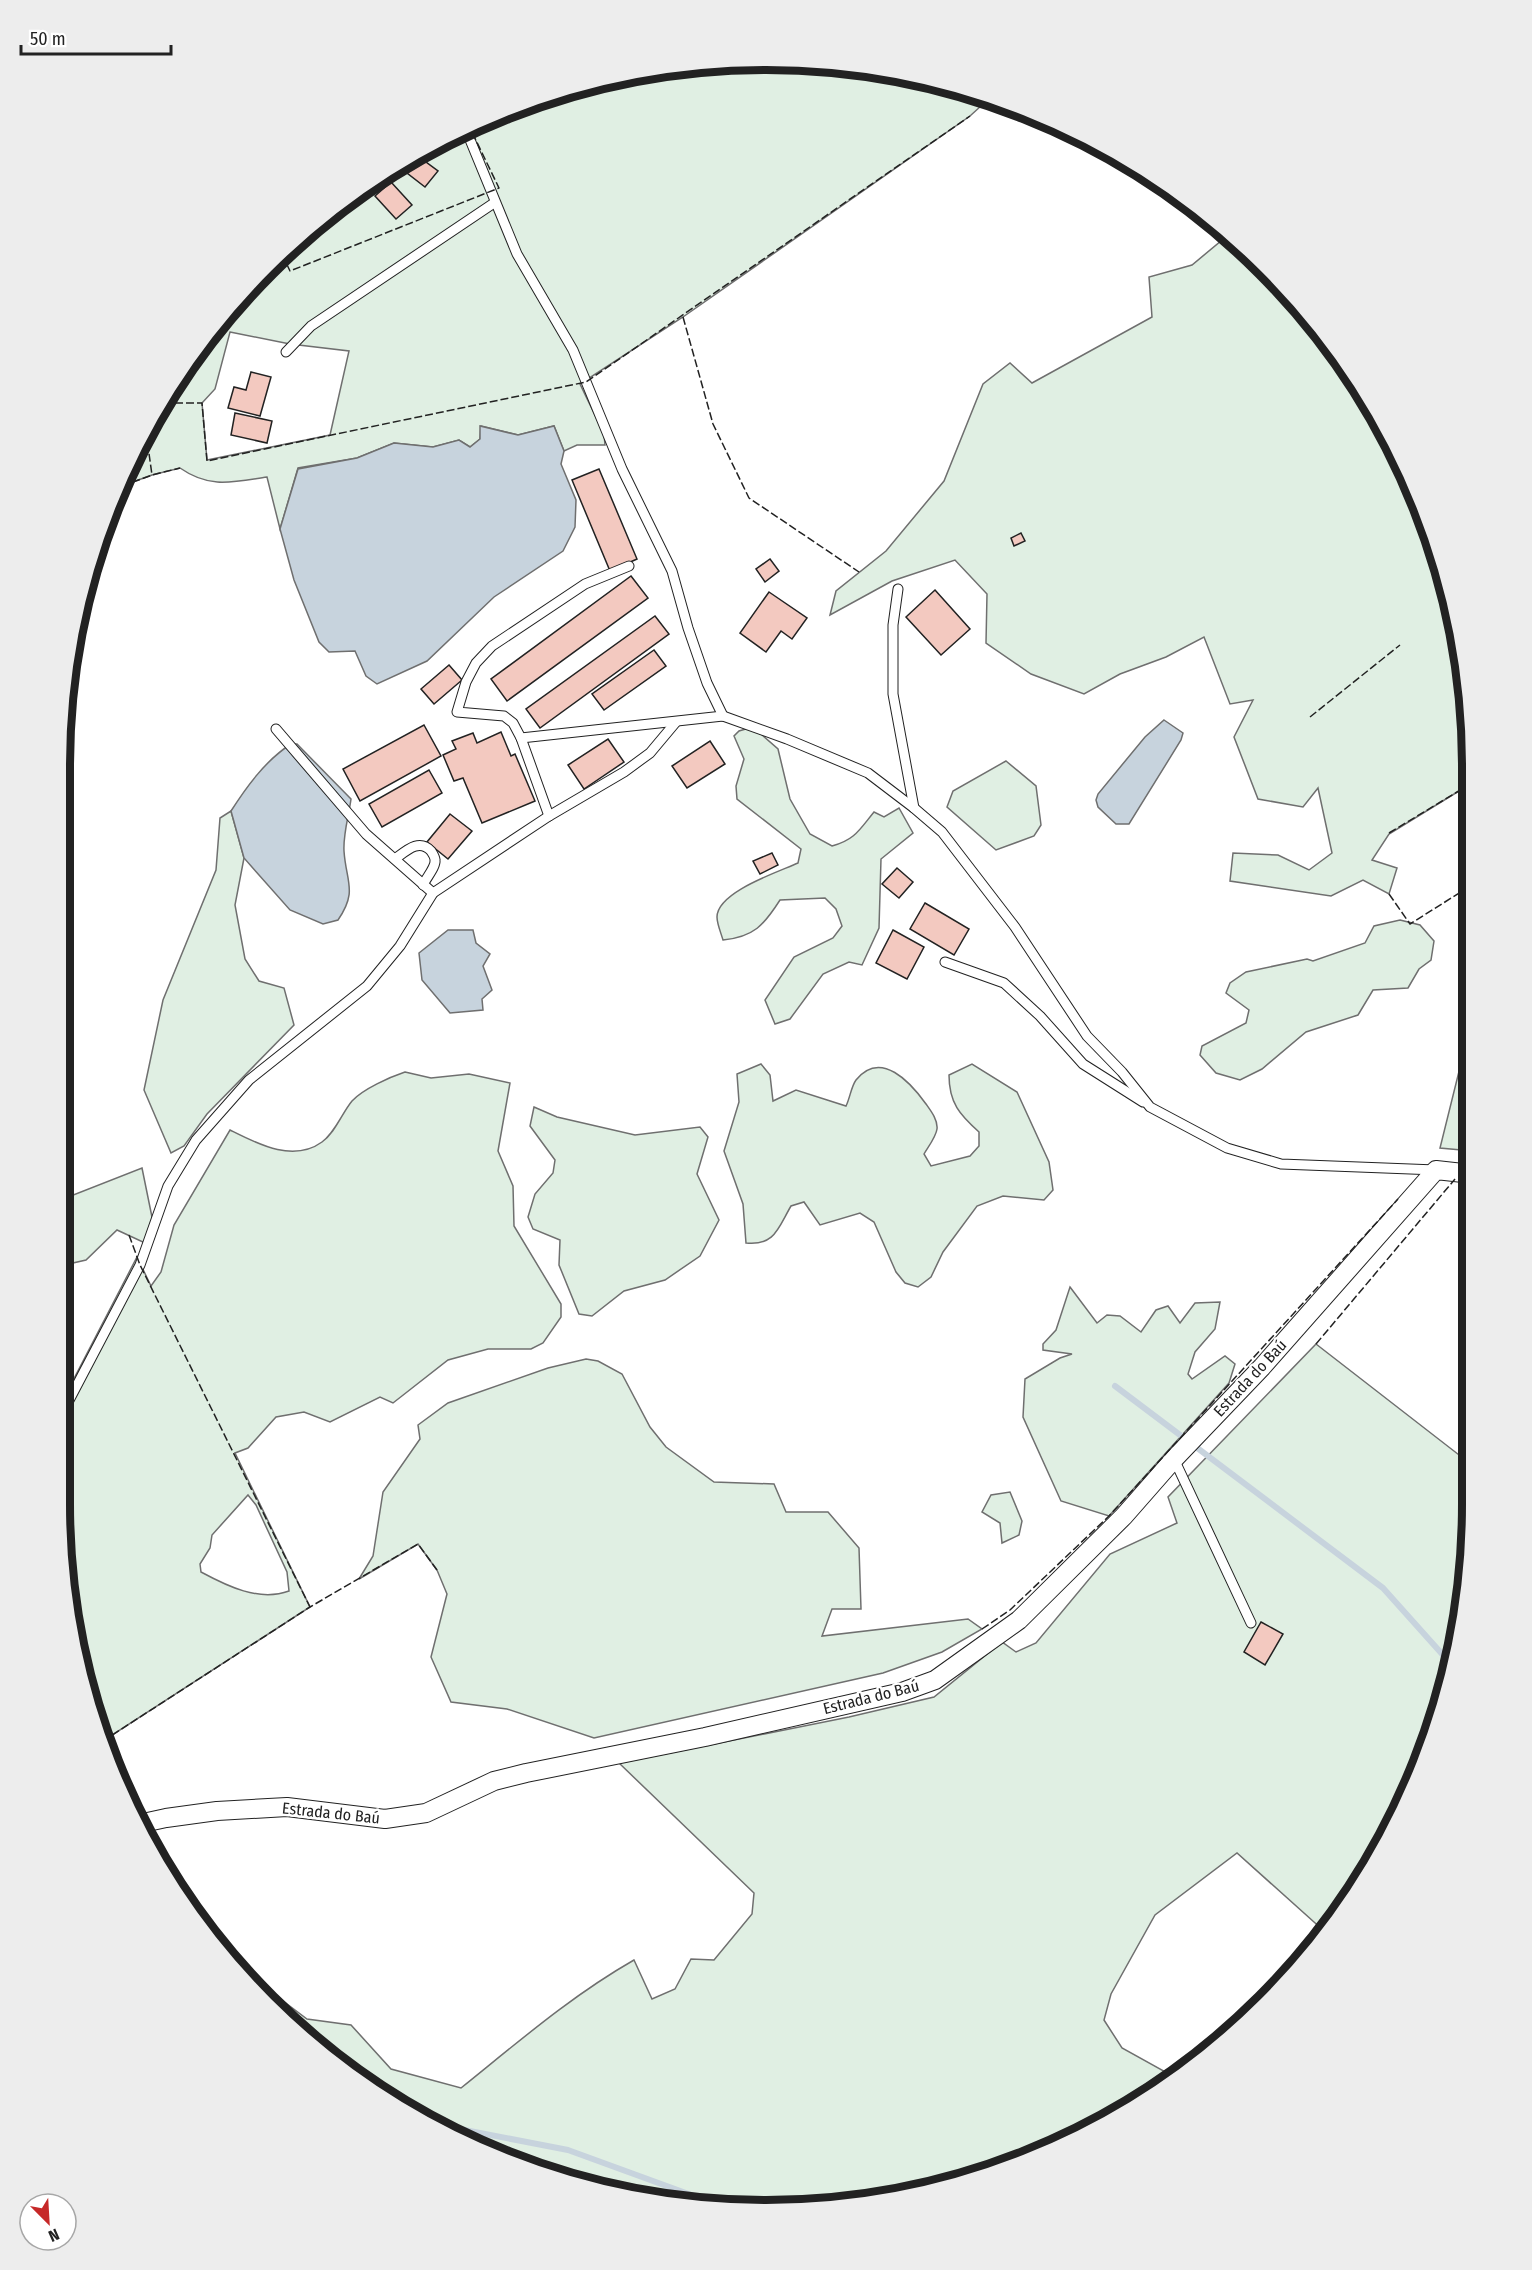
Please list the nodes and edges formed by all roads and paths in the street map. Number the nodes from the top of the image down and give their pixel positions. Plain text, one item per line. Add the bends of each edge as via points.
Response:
1 (469, 137) edge
2 (494, 202) junction
3 (286, 352) dead end
4 (629, 566) dead end
5 (898, 589) dead end
6 (723, 716) junction
7 (676, 722) junction
8 (276, 729) dead end
9 (521, 738) junction
10 (914, 808) junction
11 (549, 816) junction
12 (395, 859) junction
13 (423, 885) junction
14 (433, 893) junction
15 (945, 962) dead end
16 (1150, 1107) junction
17 (1436, 1170) junction
18 (1462, 1173) edge
19 (70, 1398) edge
20 (1174, 1459) junction
21 (1251, 1623) dead end
22 (148, 1822) edge

1 - 2 lane
2 - 3 lane via 311,326
2 - 6 lane via 517,254 573,350 622,469 672,571 707,683
4 - 9 lane via 585,584 492,646 476,663 457,712 504,716
5 - 10 lane via 892,694
6 - 7 lane
6 - 10 lane via 868,773
7 - 9 lane
7 - 11 lane via 650,753
8 - 12 lane via 366,834
9 - 11 lane
10 - 16 lane via 942,832 1015,927 1087,1036
11 - 14 lane
12 - 13 lane
12 - 13 lane via 416,845 430,850 435,862
13 - 14 lane
14 - 19 lane via 400,946 367,986 249,1080 196,1140 168,1186 140,1265
15 - 16 lane via 1004,983 1083,1064
16 - 17 lane via 1227,1148 1281,1164
17 - 18 street
17 - 20 street, Estrada do Baú via 1262,1367
20 - 21 lane
20 - 22 street, Estrada do Baú via 1124,1516 1018,1620 935,1680 902,1692 494,1781 426,1813 385,1820 287,1807 217,1811

